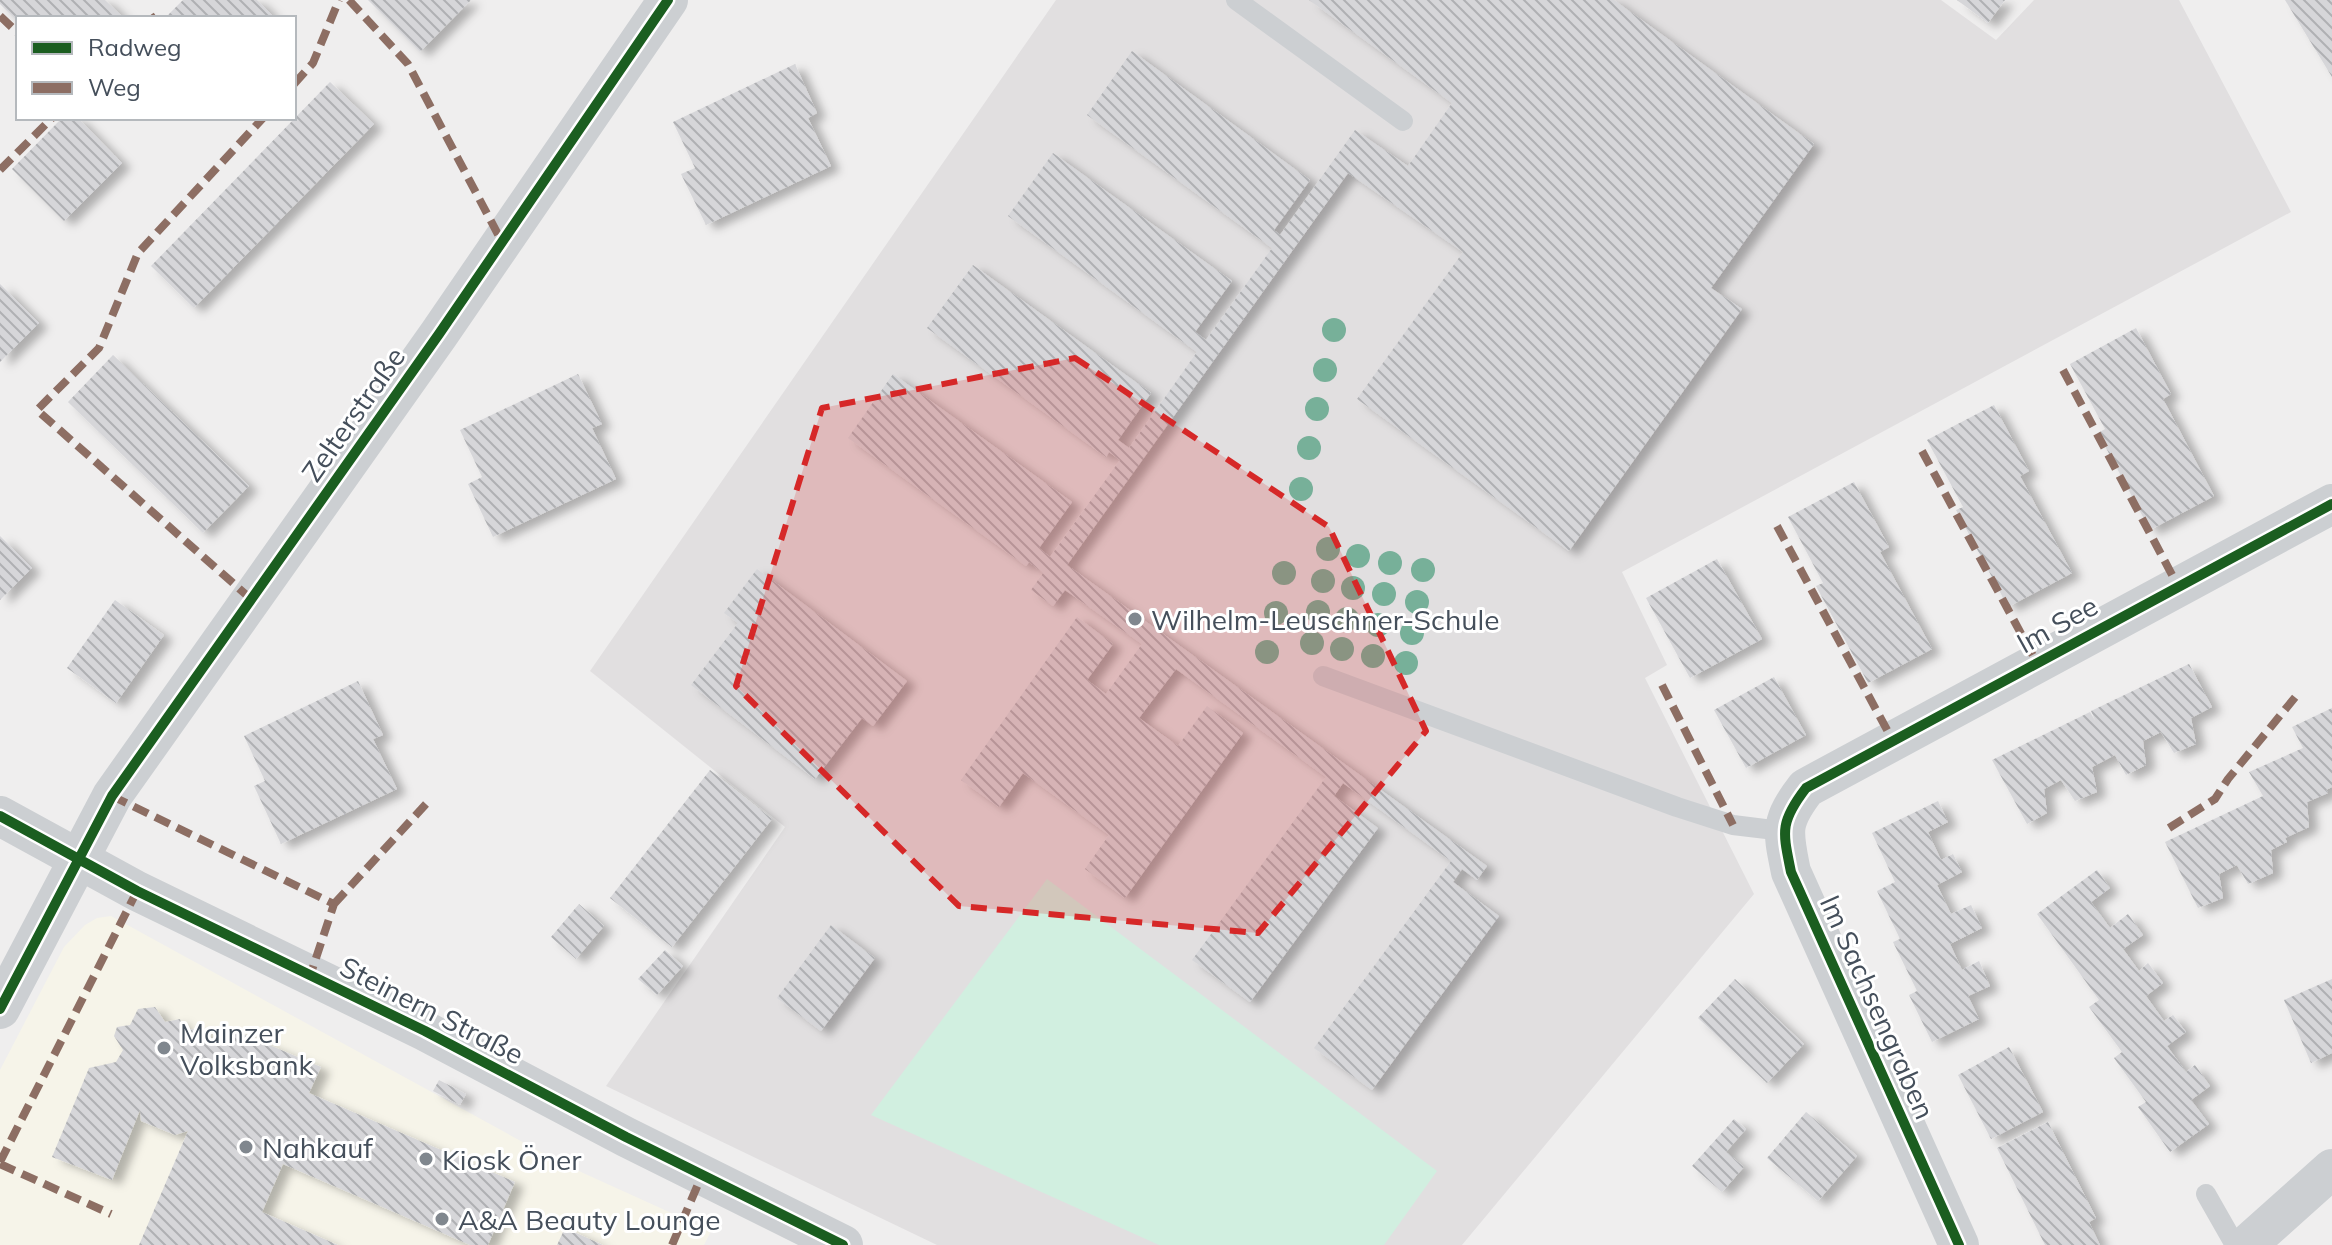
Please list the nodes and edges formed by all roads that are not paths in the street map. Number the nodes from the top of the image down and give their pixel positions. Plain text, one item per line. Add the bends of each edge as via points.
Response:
1 (668, 0) edge
2 (1236, 0) edge
3 (1403, 121) dead end
4 (2332, 504) edge
5 (1323, 676) dead end
6 (0, 816) edge
7 (1782, 831) junction
8 (79, 858) junction
9 (0, 1009) edge
10 (2332, 1169) edge
11 (2206, 1194) dead end
12 (843, 1245) edge
13 (1959, 1245) edge
14 (2235, 1245) edge
15 (2247, 1245) edge

1 - 8 street, Zelterstraße via 112,796
2 - 3 lane
4 - 7 street, Im See via 1806,788
5 - 7 lane via 1677,807 1733,825
6 - 8 street, Steinern Straße
7 - 13 street, Im Sachsengraben via 1791,872
8 - 9 street, Zelterstraße
8 - 12 street, Steinern Straße
10 - 15 street
11 - 14 lane

